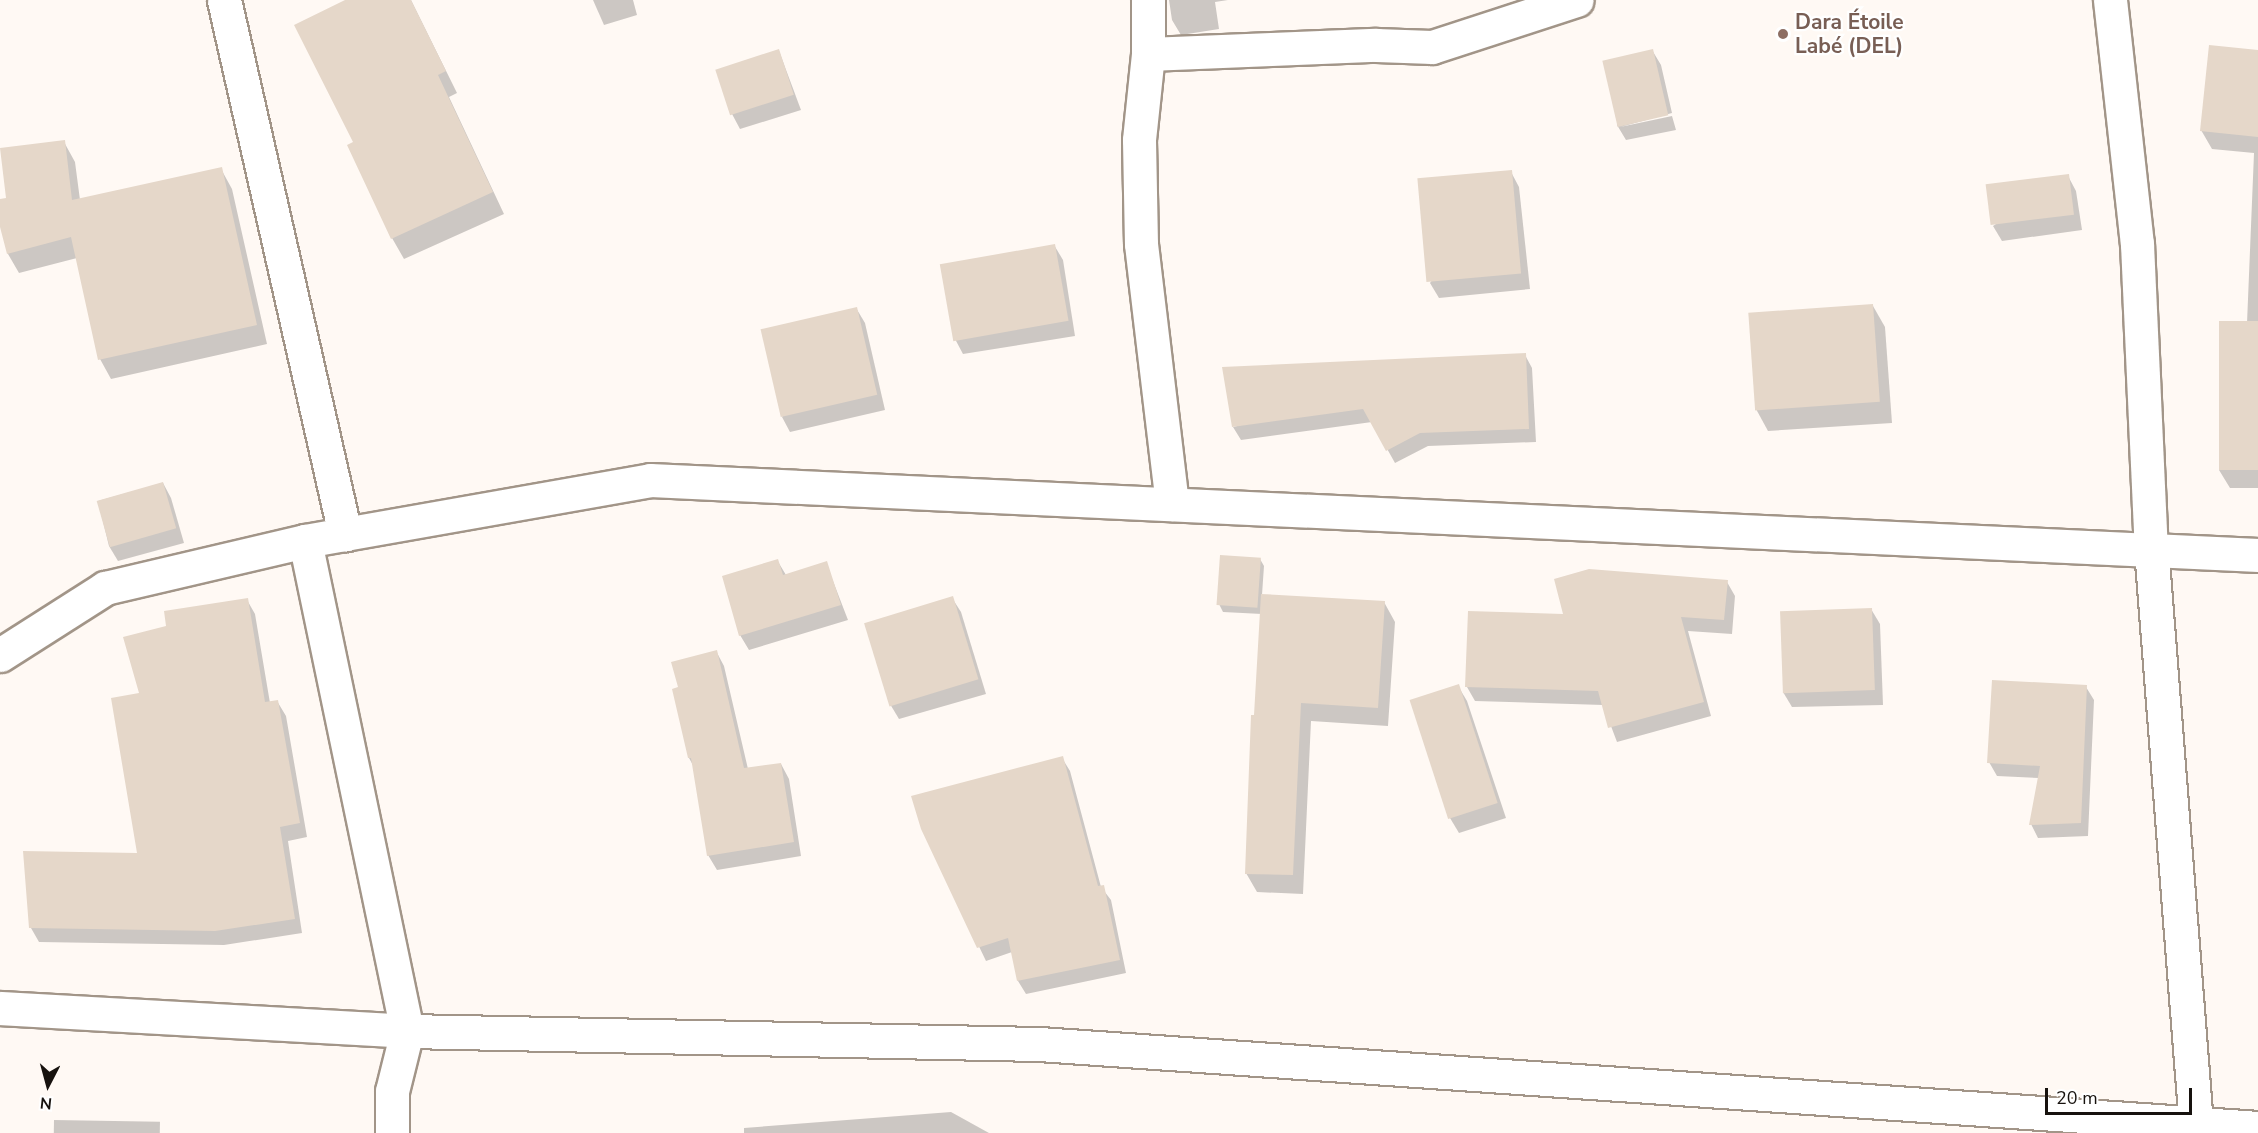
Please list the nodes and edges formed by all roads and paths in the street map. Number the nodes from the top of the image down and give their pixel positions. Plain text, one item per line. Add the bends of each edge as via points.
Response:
1 (224, 0) edge
2 (1148, 0) edge
3 (1577, 0) edge
4 (2110, 0) edge
5 (1148, 54) junction
6 (1172, 504) junction
7 (345, 534) junction
8 (305, 541) junction
9 (2151, 548) junction
10 (2258, 555) edge
11 (0, 655) edge
12 (0, 1008) edge
13 (407, 1031) junction
14 (2196, 1125) junction
15 (2258, 1128) edge
16 (392, 1133) edge

1 - 7 street
2 - 5 street
3 - 5 street via 1432,47 1376,45
4 - 9 street via 2138,244
5 - 6 street via 1139,140 1142,244
6 - 7 street via 650,480
6 - 9 street
7 - 8 street
8 - 11 street via 105,588
8 - 13 street
9 - 10 street
9 - 14 street
12 - 13 street
13 - 14 street via 1039,1044
13 - 16 street via 392,1091
14 - 15 street

